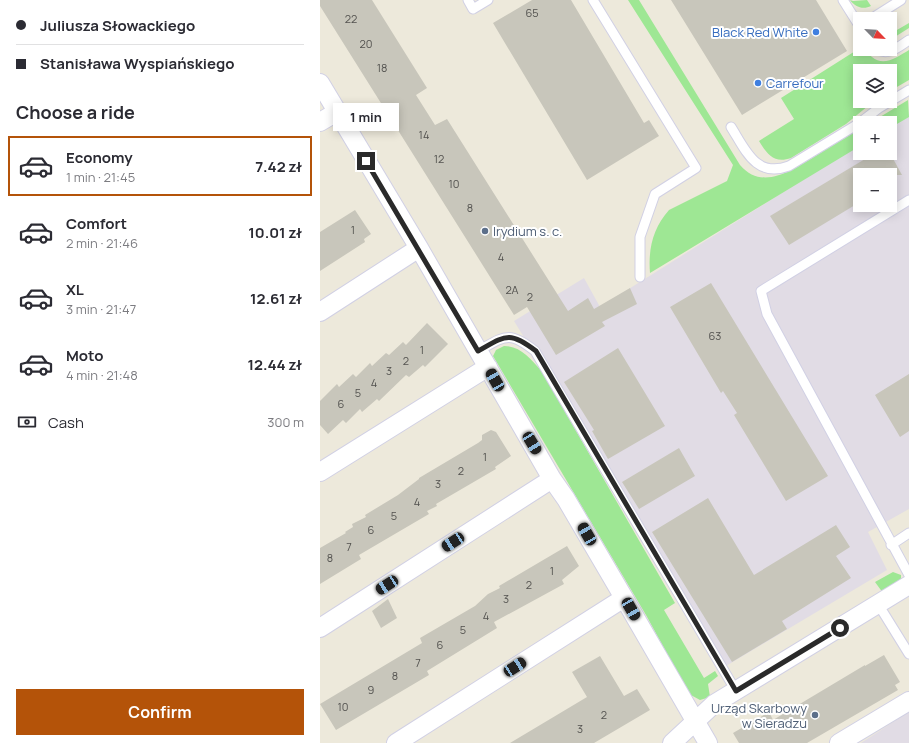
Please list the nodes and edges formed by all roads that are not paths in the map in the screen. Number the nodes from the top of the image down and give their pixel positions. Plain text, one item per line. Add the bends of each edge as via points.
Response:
1 (468, 0) edge
2 (488, 0) edge
3 (593, 0) edge
4 (843, 0) edge
5 (901, 0) edge
6 (882, 12) edge
7 (853, 15) edge
8 (909, 40) edge
9 (897, 47) edge
10 (320, 83) edge
11 (909, 90) edge
12 (337, 112) junction
13 (320, 122) edge
14 (731, 127) dead end
15 (909, 200) edge
16 (419, 248) junction
17 (640, 277) dead end
18 (320, 312) edge
19 (478, 351) junction
20 (488, 367) junction
21 (320, 472) edge
22 (552, 479) junction
23 (909, 533) edge
24 (891, 545) junction
25 (909, 575) edge
26 (909, 585) edge
27 (624, 598) junction
28 (878, 604) junction
29 (320, 628) edge
30 (909, 654) edge
31 (736, 691) junction
32 (909, 701) edge
33 (695, 721) junction
34 (396, 743) edge
35 (672, 743) edge
36 (708, 743) edge
37 (838, 743) edge

1 - 2 lane via 473,9
3 - 17 lane via 696,168 655,194 640,237
4 - 7 lane
5 - 6 lane
8 - 9 lane
10 - 12 street
11 - 14 lane via 852,128 789,166 779,169 768,169 756,164
12 - 13 street
12 - 16 street
15 - 24 lane via 761,291 766,314
16 - 18 street
16 - 19 street
19 - 20 street
19 - 31 lane via 511,336 536,351
20 - 21 street
20 - 22 street
22 - 27 street via 566,498
22 - 29 street
23 - 24 lane
24 - 25 lane
26 - 28 street
27 - 33 street
27 - 34 street
28 - 30 lane
28 - 31 street
31 - 33 street via 714,704
32 - 37 street
33 - 35 street
33 - 36 street

